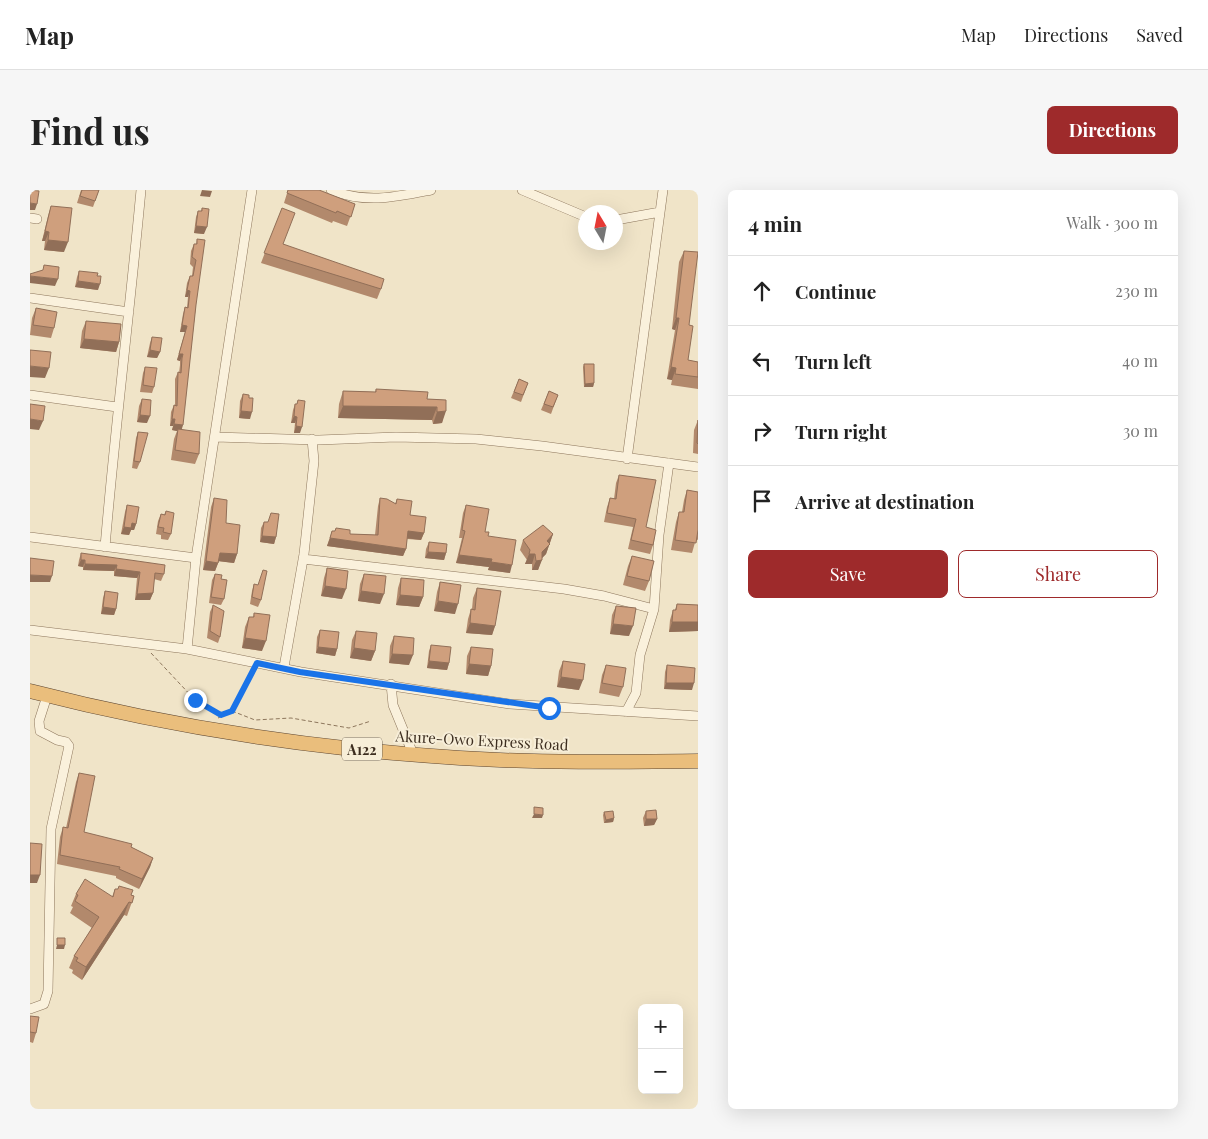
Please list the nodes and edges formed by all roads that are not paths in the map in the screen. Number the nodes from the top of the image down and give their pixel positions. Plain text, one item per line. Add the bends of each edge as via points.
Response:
1 (141, 190) edge
2 (252, 190) edge
3 (331, 190) edge
4 (431, 190) edge
5 (522, 190) edge
6 (663, 190) edge
7 (660, 212) junction
8 (578, 214) edge
9 (623, 219) edge
10 (30, 298) edge
11 (129, 312) junction
12 (30, 395) edge
13 (117, 407) junction
14 (215, 437) junction
15 (312, 439) junction
16 (627, 459) junction
17 (669, 463) junction
18 (698, 467) edge
19 (30, 537) edge
20 (105, 547) junction
21 (196, 558) junction
22 (303, 559) junction
23 (654, 609) junction
24 (30, 630) edge
25 (187, 649) junction
26 (284, 667) junction
27 (391, 684) junction
28 (30, 691) edge
29 (47, 696) junction
30 (626, 712) junction
31 (698, 716) edge
32 (413, 754) junction
33 (698, 761) edge
34 (30, 1009) edge

1 - 11 street
2 - 14 street
3 - 4 street via 382,199
5 - 8 street
6 - 7 street
7 - 9 street
7 - 16 street
10 - 11 street
11 - 13 street
12 - 13 street
13 - 20 street
14 - 15 street
14 - 21 street
15 - 16 street via 476,439
15 - 22 street via 314,460
16 - 17 street
17 - 18 street
17 - 23 street via 659,535
19 - 20 street
20 - 21 street
21 - 25 street
22 - 23 street via 564,589
22 - 26 street
23 - 30 street via 640,655 636,694
24 - 25 street
25 - 26 street
26 - 27 street
27 - 30 street via 510,704
27 - 32 street via 393,705
28 - 29 highway, Akure-Owo Express Road / A122
29 - 32 highway, Akure-Owo Express Road / A122 via 210,729
29 - 34 street via 39,721 40,731 69,746 51,828 48,991 44,1004
30 - 31 street
32 - 33 highway, Akure-Owo Express Road / A122 via 518,761

